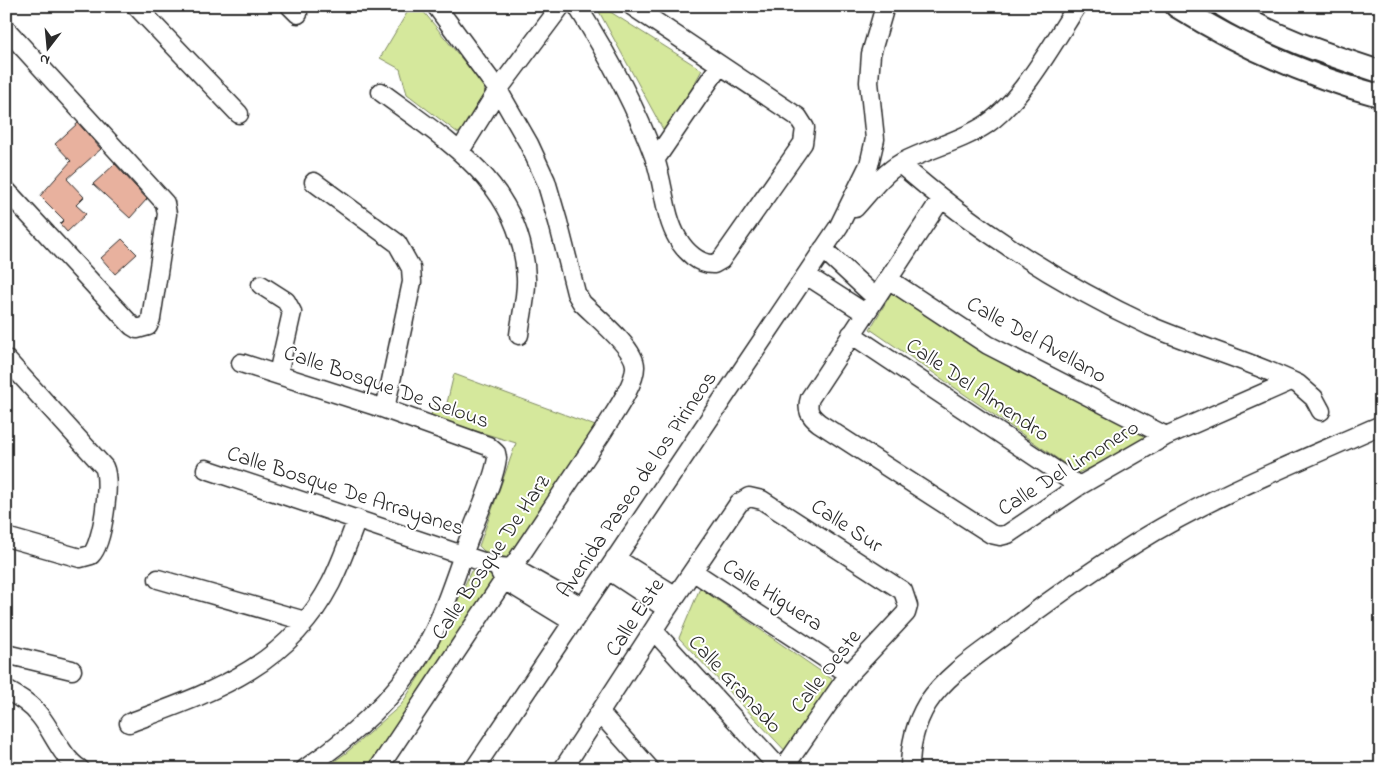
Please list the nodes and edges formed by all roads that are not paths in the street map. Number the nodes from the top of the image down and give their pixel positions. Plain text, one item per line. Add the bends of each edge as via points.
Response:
1 (136, 6) edge
2 (436, 6) edge
3 (561, 6) edge
4 (576, 6) edge
5 (632, 6) edge
6 (885, 6) edge
7 (1077, 6) edge
8 (1176, 6) edge
9 (1223, 6) edge
10 (6, 29) edge
11 (720, 65) junction
12 (1381, 72) edge
13 (498, 90) junction
14 (381, 92) dead end
15 (1381, 96) edge
16 (239, 114) dead end
17 (460, 151) junction
18 (655, 160) junction
19 (900, 164) junction
20 (314, 182) dead end
21 (6, 190) edge
22 (941, 199) junction
23 (839, 226) junction
24 (823, 249) junction
25 (806, 276) junction
26 (888, 279) junction
27 (262, 285) dead end
28 (875, 297) junction
29 (865, 313) junction
30 (851, 334) junction
31 (519, 335) dead end
32 (6, 359) edge
33 (241, 363) dead end
34 (278, 374) junction
35 (1291, 381) junction
36 (385, 409) junction
37 (1321, 411) dead end
38 (1381, 425) edge
39 (1166, 436) junction
40 (206, 469) dead end
41 (1079, 486) junction
42 (749, 497) joint
43 (357, 519) junction
44 (6, 537) edge
45 (463, 555) junction
46 (612, 564) junction
47 (505, 572) junction
48 (694, 572) junction
49 (158, 579) dead end
50 (672, 602) junction
51 (908, 606) joint
52 (583, 607) junction
53 (305, 621) junction
54 (573, 622) junction
55 (654, 631) junction
56 (6, 654) edge
57 (72, 670) dead end
58 (849, 674) junction
59 (6, 690) edge
60 (600, 713) junction
61 (129, 723) dead end
62 (80, 769) edge
63 (305, 769) edge
64 (378, 769) edge
65 (474, 769) edge
66 (563, 769) edge
67 (650, 769) edge
68 (781, 769) edge
69 (910, 769) edge

1 - 16 street
2 - 13 street
3 - 13 street
4 - 18 street via 627,92
5 - 11 street
6 - 23 street via 871,54 869,82 875,139 869,165
7 - 19 street via 1034,73 989,123
8 - 15 main road via 1285,63
9 - 12 main road via 1279,35
10 - 21 street via 165,203 167,214 152,319 148,326 137,329 132,326
11 - 18 street
11 - 18 street via 798,117 805,134 803,143 714,264 698,260 678,239
13 - 17 street
13 - 47 street, Calle Bosque De Harz via 546,181 576,293 630,352 635,368 633,378 602,433
14 - 17 street
17 - 31 street via 487,177 514,222 526,278
19 - 22 street
19 - 23 street via 886,174
20 - 36 street via 398,243 411,268 412,282
22 - 26 street
22 - 35 street via 1016,252 1114,309
23 - 24 street, Avenida Paseo de los Pirineos
24 - 25 street, Avenida Paseo de los Pirineos
24 - 28 street
25 - 29 street
25 - 46 street, Avenida Paseo de los Pirineos
26 - 28 street
26 - 39 street, Calle Del Avellano via 988,345
27 - 34 street via 286,301 292,312
28 - 29 street
29 - 30 street
30 - 41 street, Calle Del Almendro
30 - 41 street, Calle Del Limonero via 810,398 808,410 819,423 995,536 1008,534
32 - 44 street via 107,474 98,543 91,555 80,558
33 - 34 street, Calle Bosque De Selous
34 - 36 street, Calle Bosque De Selous
35 - 37 street via 1307,390
35 - 39 street, Calle Del Limonero
36 - 45 street, Calle Bosque De Selous via 488,446 496,453 496,462
38 - 69 street via 1222,497 1137,542 1052,598 960,669 928,702 915,726
39 - 41 street, Calle Del Limonero
40 - 43 street, Calle Bosque De Arrayanes
42 - 48 street, Calle Este via 739,504
42 - 51 street, Calle Sur via 762,500 903,591
43 - 45 street, Calle Bosque De Arrayanes
43 - 53 street via 330,585
45 - 47 street, Calle Bosque De Arrayanes
45 - 63 street, Calle Bosque De Selous via 434,630 403,680 353,733
46 - 50 street
46 - 52 street, Avenida Paseo de los Pirineos
47 - 52 street, Calle Bosque De Arrayanes
47 - 54 street, Calle Bosque De Arrayanes
47 - 64 street, Calle Bosque De Harz
48 - 50 street, Calle Este
48 - 58 street, Calle Higuera
49 - 53 street
50 - 55 street, Calle Este
51 - 58 street, Calle Oeste via 906,613
52 - 54 street, Avenida Paseo de los Pirineos
53 - 61 street via 280,649 244,675 204,695
54 - 65 street, Avenida Paseo de los Pirineos
55 - 60 street, Calle Este
55 - 68 street, Calle Granado
56 - 57 street
58 - 68 street, Calle Oeste
59 - 62 street via 40,715
60 - 66 street, Calle Este
60 - 67 street

